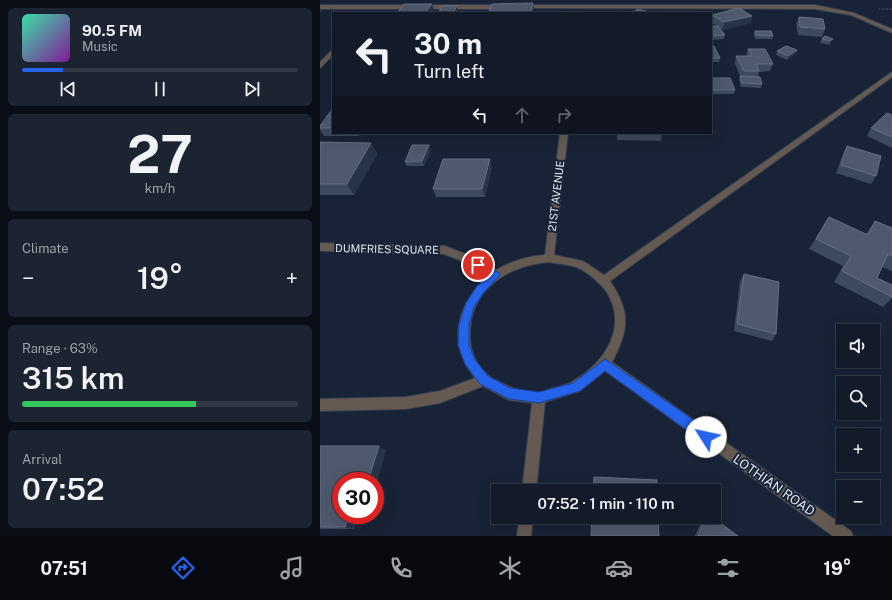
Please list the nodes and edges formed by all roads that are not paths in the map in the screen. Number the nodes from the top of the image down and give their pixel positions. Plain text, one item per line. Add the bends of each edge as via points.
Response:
1 (378, 0) edge
2 (320, 7) edge
3 (371, 7) junction
4 (507, 7) edge
5 (515, 7) edge
6 (579, 10) edge
7 (367, 12) edge
8 (892, 31) edge
9 (332, 52) edge
10 (320, 66) edge
11 (892, 74) edge
12 (564, 134) edge
13 (320, 247) edge
14 (549, 258) junction
15 (496, 275) junction
16 (604, 280) junction
17 (605, 364) junction
18 (484, 380) junction
19 (539, 398) junction
20 (320, 405) edge
21 (530, 484) edge
22 (525, 524) edge
23 (524, 536) edge
24 (846, 536) edge

1 - 3 street
2 - 3 street
3 - 4 street
3 - 7 street
5 - 6 street
6 - 8 street via 815,7 852,14
9 - 10 street
11 - 16 street
12 - 14 street, 21ST AVENUE
13 - 15 street, DUMFRIES SQUARE via 445,250 466,258
14 - 15 street via 530,260
14 - 16 street via 579,264
15 - 18 street via 481,289 469,306 464,325 464,345 470,364
16 - 17 street via 616,298 621,319 617,342
17 - 19 street via 576,388
17 - 24 street, LOTHIAN ROAD
18 - 19 street via 509,394
18 - 20 street via 440,397 406,403
19 - 21 street
22 - 23 street

